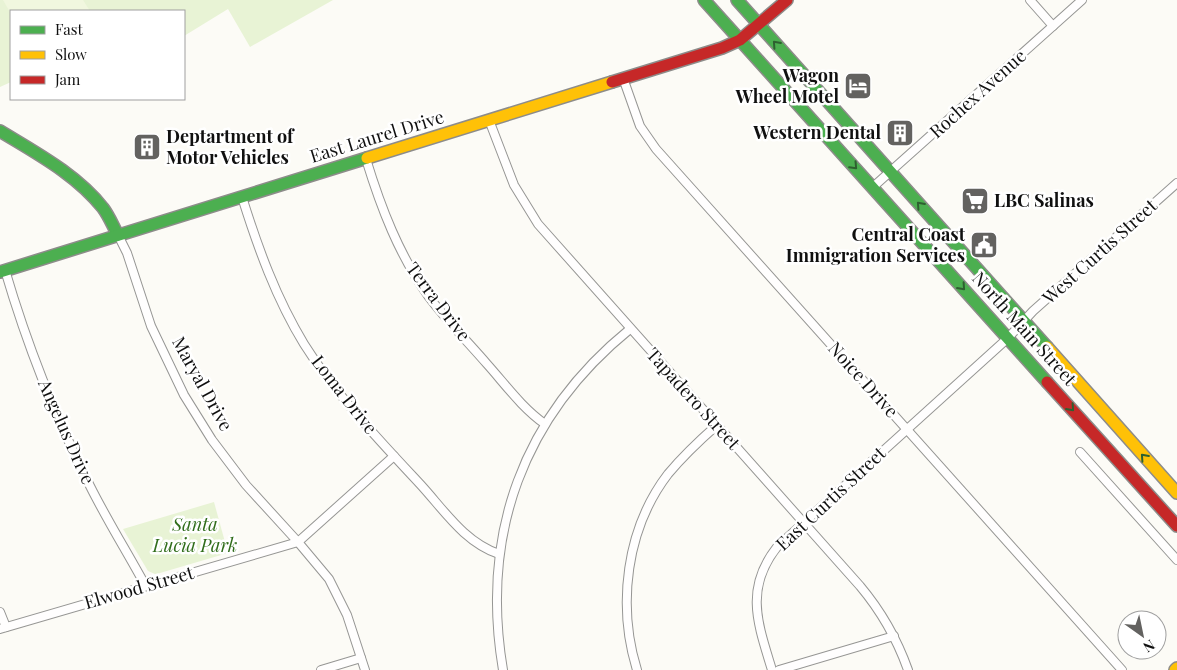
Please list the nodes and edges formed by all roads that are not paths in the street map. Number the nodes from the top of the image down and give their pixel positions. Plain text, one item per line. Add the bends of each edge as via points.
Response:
1 (704, 0) edge
2 (737, 0) edge
3 (787, 0) edge
4 (1030, 0) edge
5 (1082, 0) edge
6 (759, 25) junction
7 (1053, 26) junction
8 (740, 40) junction
9 (623, 78) junction
10 (489, 120) junction
11 (0, 131) edge
12 (366, 159) junction
13 (891, 172) junction
14 (1176, 185) edge
15 (873, 187) junction
16 (242, 197) junction
17 (118, 235) junction
18 (3, 271) edge
19 (1024, 321) junction
20 (630, 329) junction
21 (1008, 338) junction
22 (546, 424) junction
23 (717, 425) junction
24 (907, 430) junction
25 (1080, 452) dead end
26 (394, 456) junction
27 (1177, 493) edge
28 (803, 522) junction
29 (1177, 526) edge
30 (298, 542) junction
31 (499, 554) junction
32 (1177, 560) edge
33 (145, 585) junction
34 (0, 612) edge
35 (3, 628) edge
36 (894, 636) junction
37 (361, 658) junction
38 (320, 670) edge
39 (365, 670) edge
40 (503, 670) edge
41 (637, 670) edge
42 (772, 670) edge
43 (779, 670) edge
44 (908, 670) edge
45 (1122, 670) edge

1 - 8 main road, North Main Street
2 - 6 main road, North Main Street
3 - 6 main road, East Laurel Drive
4 - 7 street
5 - 7 street, Rochex Avenue
6 - 8 main road, East Laurel Drive
13 -> 6 main road, North Main Street
7 - 13 street, Rochex Avenue
8 - 9 main road, East Laurel Drive
8 -> 15 main road, North Main Street
9 - 10 main road, East Laurel Drive
9 - 24 street, Noice Drive via 637,120 650,142
10 - 12 main road, East Laurel Drive
10 - 20 street, Tapadero Street via 510,178 530,212
11 - 17 main road, Maryal Drive via 76,181 102,207
12 - 16 main road, East Laurel Drive
12 - 22 street, Terra Drive via 389,226 420,282 445,317 528,410
13 - 15 street, Rochex Avenue
19 -> 13 main road, North Main Street
14 - 19 street, West Curtis Street
15 -> 21 main road, North Main Street
16 - 17 main road, East Laurel Drive
16 - 26 street, Loma Drive via 270,278 296,330 330,382
17 - 18 main road, East Laurel Drive
17 - 30 street, Maryal Drive via 151,326 184,395 231,466
18 - 33 street, Angelus Drive via 63,428
19 - 21 street, East Curtis Street
27 -> 19 main road, North Main Street
20 - 22 street via 579,378
20 - 23 street, Tapadero Street
21 - 24 street, East Curtis Street
21 -> 29 main road, North Main Street
22 - 31 street via 516,484
23 - 28 street, Tapadero Street
23 - 41 street via 668,474 653,497 636,540 628,570 626,599 629,641
24 - 28 street, East Curtis Street
24 - 45 street, Noice Drive
25 - 32 street
26 - 30 street, Elwood Street
26 - 31 street, Loma Drive via 469,538
28 - 36 street, Tapadero Street via 869,597
28 - 42 street, East Curtis Street via 771,555 757,589 758,620
30 - 33 street, Elwood Street
30 - 37 street, Maryal Drive via 336,591 351,623
31 - 40 street via 497,620
33 - 35 street, Elwood Street
34 - 35 street
36 - 43 street
36 - 44 street, Tapadero Street
37 - 38 street
37 - 39 street, Maryal Drive

